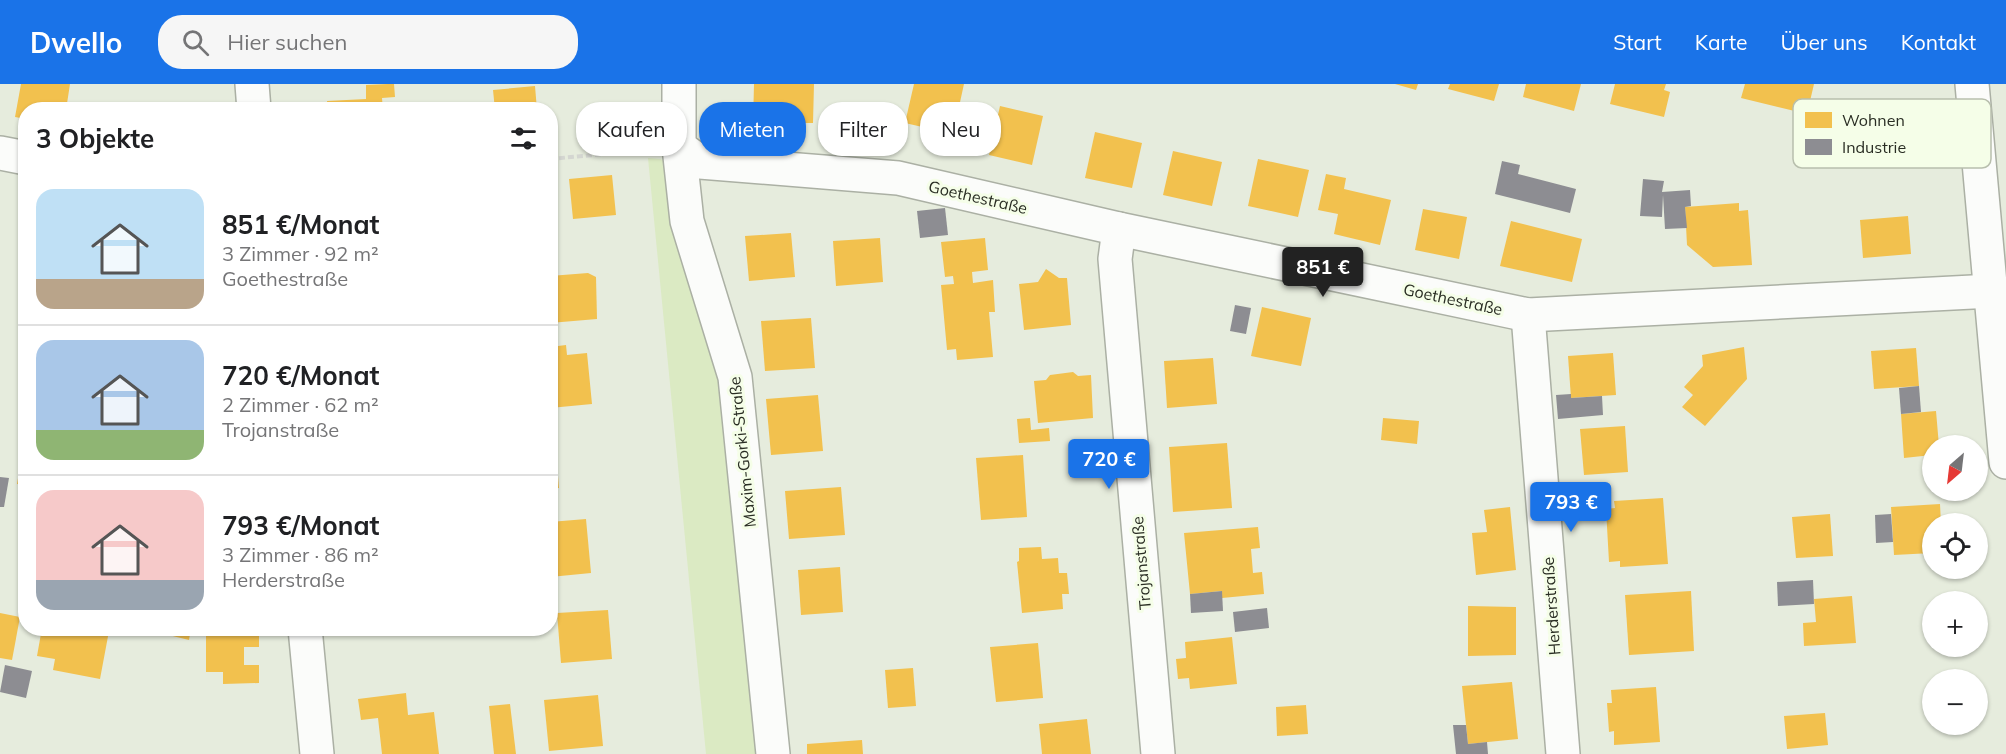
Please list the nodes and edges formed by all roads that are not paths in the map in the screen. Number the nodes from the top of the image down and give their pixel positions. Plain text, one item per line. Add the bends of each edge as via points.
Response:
1 (252, 84) edge
2 (679, 84) edge
3 (1972, 84) edge
4 (1973, 99) edge
5 (253, 102) edge
6 (679, 102) edge
7 (0, 153) edge
8 (687, 153) edge
9 (18, 156) edge
10 (680, 156) edge
11 (1980, 168) edge
12 (1119, 229) junction
13 (1992, 291) junction
14 (1528, 315) junction
15 (2006, 462) edge
16 (306, 636) edge
17 (317, 754) edge
18 (773, 754) edge
19 (1158, 754) edge
20 (1563, 754) edge

1 - 5 street
2 - 6 street, Maxim-Gorki-Straße
3 - 4 street
7 - 9 street
8 - 12 street, Goethestraße via 700,162 898,178
10 - 18 street, Maxim-Gorki-Straße via 687,221 735,377
11 - 13 street
12 - 14 street, Goethestraße
12 - 19 street, Trojanstraße via 1114,259
13 - 14 street, Goethestraße
13 - 15 street
14 - 20 street, Herderstraße
16 - 17 street

